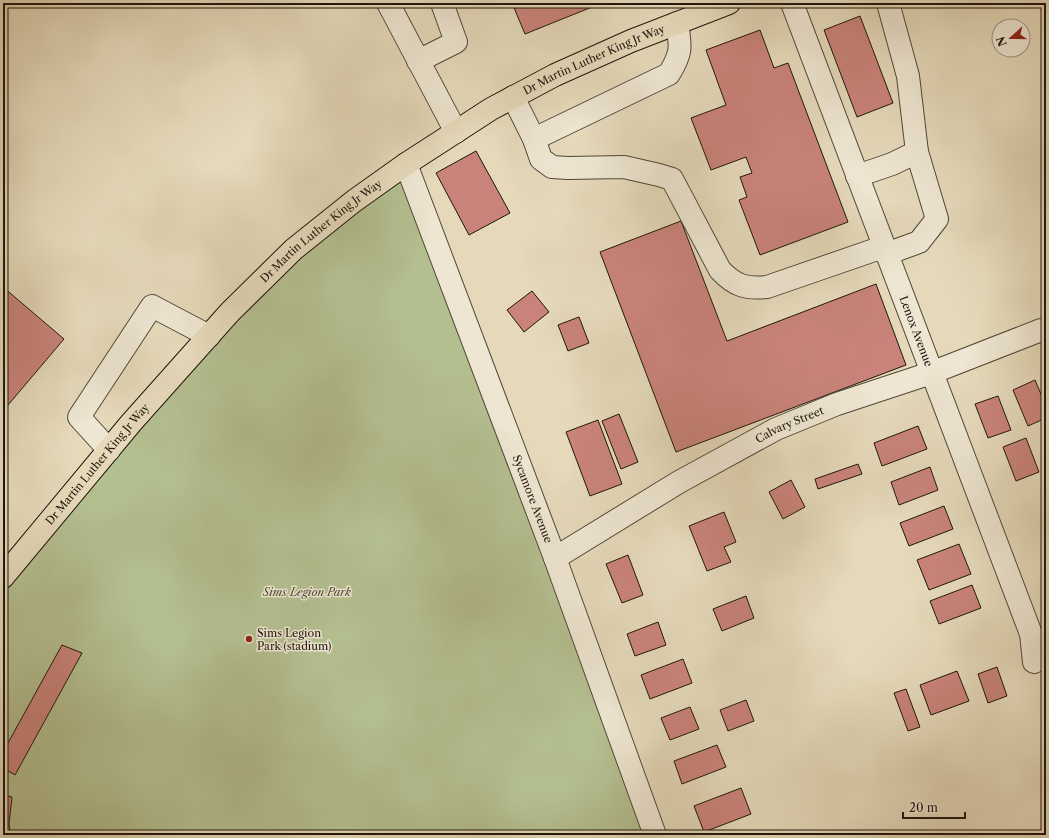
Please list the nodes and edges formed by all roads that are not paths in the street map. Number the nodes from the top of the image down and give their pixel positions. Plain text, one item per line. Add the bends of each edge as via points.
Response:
1 (388, 3) edge
2 (442, 3) edge
3 (729, 3) edge
4 (792, 3) edge
5 (888, 3) edge
6 (677, 23) junction
7 (418, 61) junction
8 (513, 97) junction
9 (456, 132) junction
10 (534, 139) junction
11 (917, 152) junction
12 (406, 164) junction
13 (857, 176) junction
14 (885, 250) junction
15 (1041, 330) dead end
16 (209, 336) junction
17 (931, 373) junction
18 (109, 450) junction
19 (555, 558) junction
20 (3, 577) edge
21 (1034, 662) dead end
22 (655, 835) edge

1 - 7 street
2 - 7 street via 456,42
3 - 6 main road, Dr Martin Luther King Jr Way
4 - 13 street, Lenox Avenue
5 - 11 street via 908,76
6 - 8 main road, Dr Martin Luther King Jr Way via 554,75
6 - 10 street via 681,46 678,59 669,74
7 - 9 street
8 - 9 main road, Dr Martin Luther King Jr Way
8 - 10 street
9 - 12 main road, Dr Martin Luther King Jr Way
10 - 14 street via 541,159 552,167 624,167 672,179 720,270 730,280 741,285 767,287
11 - 13 street
11 - 14 street via 936,219 919,242
12 - 16 main road, Dr Martin Luther King Jr Way via 294,249
12 - 19 street, Sycamore Avenue
13 - 14 street, Lenox Avenue
14 - 17 street, Lenox Avenue
15 - 17 street, Calvary Street
16 - 18 main road, Dr Martin Luther King Jr Way
16 - 18 street via 152,306 79,417
17 - 19 street, Calvary Street via 806,415 776,429 679,482
17 - 21 street, Lenox Avenue via 1031,634
18 - 20 main road, Dr Martin Luther King Jr Way
19 - 22 street, Sycamore Avenue

